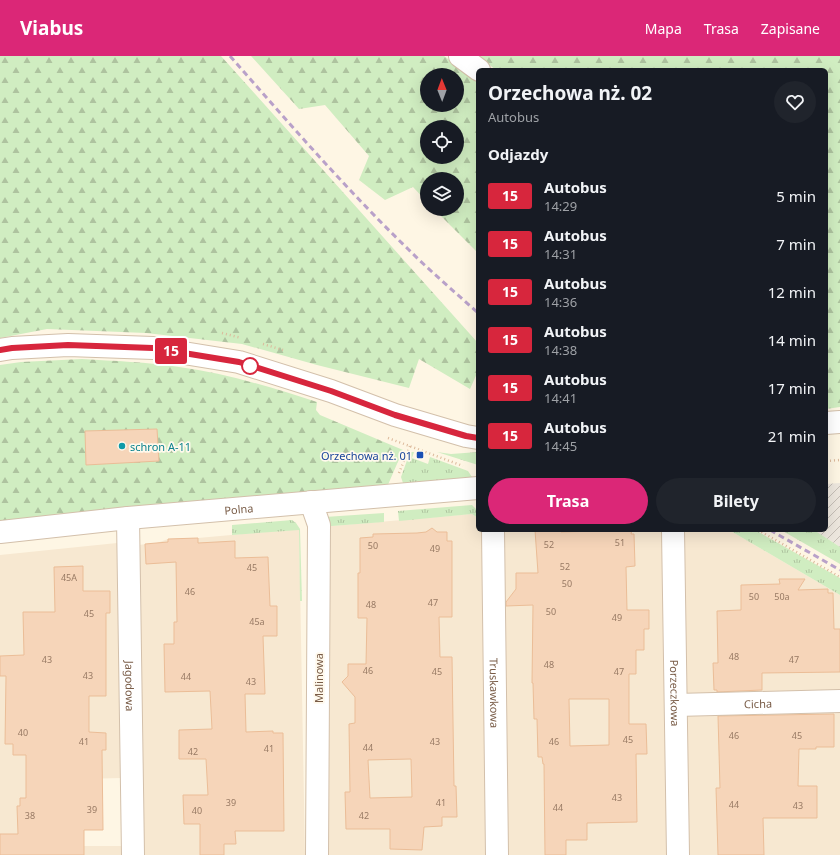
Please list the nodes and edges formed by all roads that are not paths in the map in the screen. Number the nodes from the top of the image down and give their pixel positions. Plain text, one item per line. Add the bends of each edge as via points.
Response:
1 (460, 56) edge
2 (476, 68) edge
3 (0, 350) edge
4 (840, 422) edge
5 (828, 423) edge
6 (476, 438) edge
7 (476, 488) edge
8 (311, 502) junction
9 (128, 518) junction
10 (0, 532) edge
11 (493, 532) edge
12 (673, 532) edge
13 (840, 701) edge
14 (676, 705) junction
15 (133, 855) edge
16 (317, 855) edge
17 (497, 855) edge
18 (678, 855) edge

1 - 2 street
3 - 6 street via 68,345 153,348 239,362 331,391 395,415
4 - 5 street
7 - 8 street, Polna
8 - 9 street, Polna
8 - 16 street, Malinowa via 319,525
9 - 10 street, Polna
9 - 15 street, Jagodowa
11 - 17 street, Truskawkowa
12 - 14 street, Porzeczkowa
13 - 14 street, Cicha
14 - 18 street, Porzeczkowa

